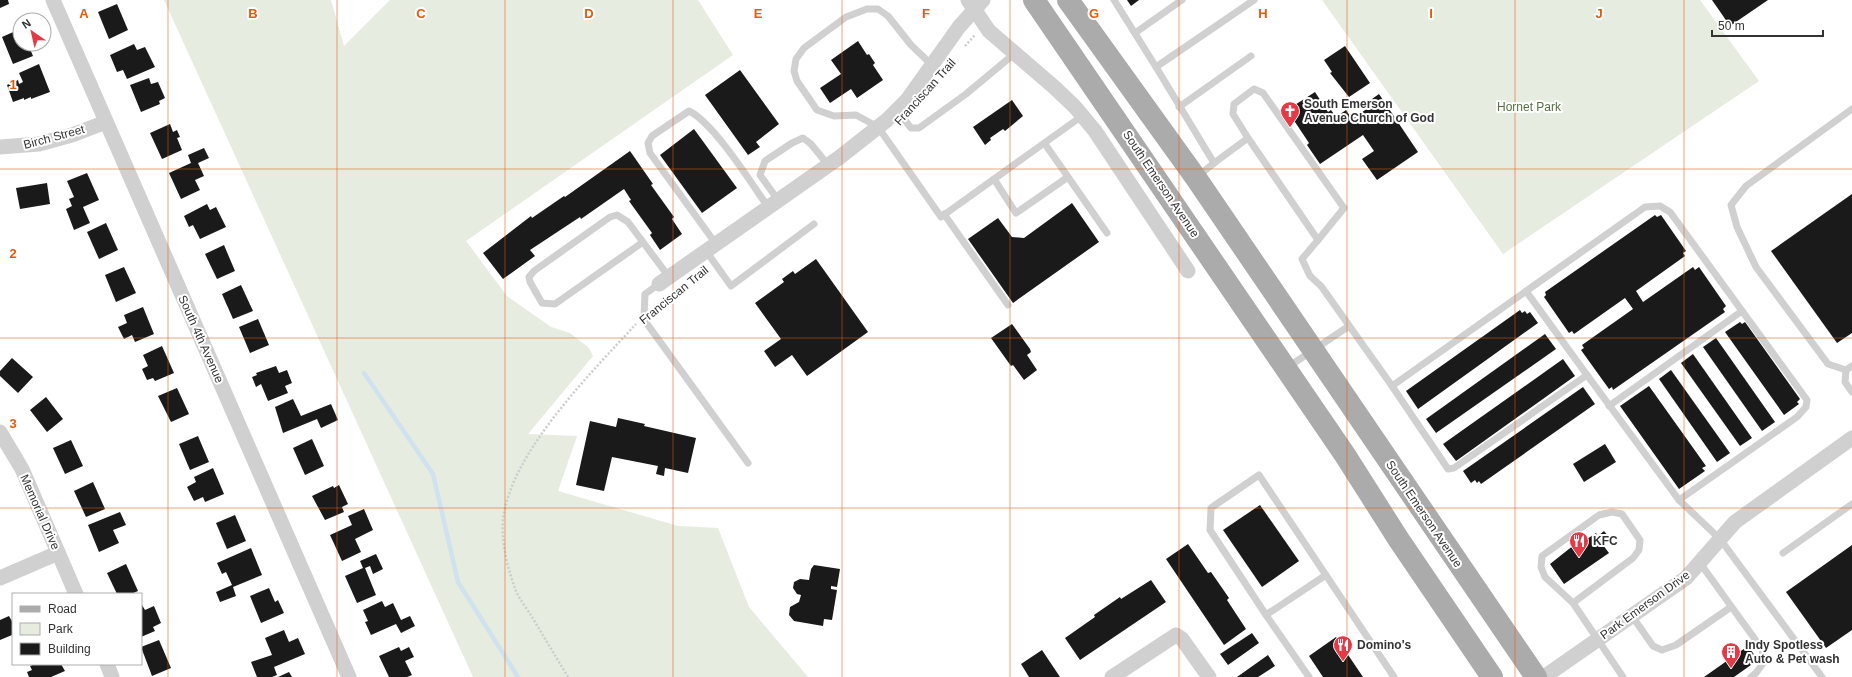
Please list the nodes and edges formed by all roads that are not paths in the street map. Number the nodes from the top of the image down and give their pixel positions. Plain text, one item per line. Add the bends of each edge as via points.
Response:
1 (53, 0) edge
2 (1034, 0) edge
3 (1068, 0) edge
4 (1114, 0) edge
5 (1182, 0) edge
6 (1254, 0) edge
7 (975, 3) edge
8 (1135, 33) junction
9 (1014, 54) junction
10 (1251, 56) dead end
11 (932, 65) junction
12 (1156, 67) junction
13 (1179, 107) junction
14 (1852, 109) edge
15 (897, 110) junction
16 (1082, 116) junction
17 (106, 122) junction
18 (878, 127) junction
19 (1248, 138) junction
20 (1045, 144) junction
21 (0, 147) edge
22 (1214, 163) junction
23 (828, 165) junction
24 (1068, 177) junction
25 (1196, 178) junction
26 (994, 179) junction
27 (773, 203) junction
28 (944, 214) junction
29 (814, 224) dead end
30 (1107, 233) dead end
31 (1318, 240) junction
32 (643, 242) junction
33 (711, 247) junction
34 (1188, 271) dead end
35 (664, 281) junction
36 (1526, 291) junction
37 (1008, 305) dead end
38 (1742, 311) junction
39 (1349, 326) junction
40 (1313, 350) junction
41 (1286, 368) junction
42 (1849, 368) edge
43 (1586, 375) junction
44 (1392, 386) junction
45 (1852, 392) edge
46 (1609, 406) junction
47 (0, 432) edge
48 (1852, 438) edge
49 (748, 463) dead end
50 (1679, 500) junction
51 (1852, 504) edge
52 (1720, 539) junction
53 (58, 553) junction
54 (1783, 553) dead end
55 (1700, 563) junction
56 (1326, 575) junction
57 (0, 578) edge
58 (76, 593) edge
59 (1573, 602) junction
60 (1731, 607) junction
61 (1266, 615) junction
62 (1632, 616) junction
63 (1597, 640) junction
64 (107, 665) edge
65 (112, 677) edge
66 (349, 677) edge
67 (1112, 677) edge
68 (1209, 677) edge
69 (1309, 677) edge
70 (1394, 677) edge
71 (1492, 677) edge
72 (1536, 677) edge
73 (1544, 677) edge
74 (1623, 677) edge
75 (1751, 677) edge
76 (1822, 677) edge

1 - 17 street, South 4th Avenue
2 - 41 main road, South Emerson Avenue
3 - 25 main road, South Emerson Avenue
4 - 8 lane
5 - 8 lane
6 - 12 lane
7 - 9 street, South Emerson Avenue via 983,24
7 - 11 street
8 - 12 lane
9 - 15 lane via 966,94 919,128 911,128
9 - 16 street, South Emerson Avenue via 1054,87
10 - 13 lane
11 - 15 street
11 - 18 lane via 911,45 888,16 878,9 846,17 804,48 796,59 794,71 797,81 817,110 834,116 856,115
12 - 13 lane
13 - 22 lane
14 - 42 lane via 1746,186 1732,205 1737,226 1756,267 1828,364
15 - 18 street
16 - 20 lane
16 - 34 street, South Emerson Avenue via 1095,131
17 - 21 street, Birch Street via 39,144
17 - 66 street, South 4th Avenue
18 - 23 street
18 - 28 lane via 941,216
19 - 22 lane
19 - 31 lane
19 - 31 lane via 1233,114 1234,104 1254,89 1263,93 1344,208
20 - 24 lane
20 - 26 lane
22 - 25 lane
23 - 27 street
23 - 27 lane via 804,138 792,142 765,161 760,175
24 - 26 lane via 1016,212
24 - 30 lane
25 - 40 main road, South Emerson Avenue
26 - 28 lane
27 - 33 street
27 - 33 lane via 697,114 689,111 652,136 648,143 650,153
28 - 37 lane
29 - 33 lane via 731,286
31 - 39 lane via 1302,259 1310,276
32 - 32 lane via 628,222 617,215 610,217 534,271 529,277 530,282 542,303 555,304
32 - 35 lane
33 - 35 street
35 - 49 lane via 645,294 645,321
36 - 38 lane via 1645,207 1660,206 1670,212
36 - 43 lane
36 - 44 lane
38 - 46 lane
38 - 50 lane via 1807,400 1806,407 1797,417
39 - 40 lane
39 - 44 lane
40 - 41 lane
40 - 72 main road, South Emerson Avenue
41 - 71 main road, South Emerson Avenue
42 - 45 lane via 1845,382
43 - 44 lane via 1454,468 1448,469
43 - 46 lane
46 - 50 lane
47 - 53 street, Memorial Drive via 22,469
48 - 52 street, Park Emerson Drive via 1757,504 1735,522
50 - 52 lane
51 - 54 lane
52 - 55 street, Park Emerson Drive
52 - 76 lane
53 - 57 street
53 - 58 street, Memorial Drive
55 - 60 lane
55 - 62 street, Park Emerson Drive via 1686,578
56 - 61 lane
56 - 61 lane via 1259,475 1211,508 1210,530
56 - 70 lane
59 - 59 lane via 1633,558 1638,550 1640,540 1622,514 1612,512 1600,515 1542,556 1541,567 1545,577
59 - 63 lane
60 - 62 lane via 1676,645 1662,650 1653,646
60 - 75 lane via 1762,649 1764,662
61 - 69 lane
62 - 63 street, Park Emerson Drive
63 - 73 street, Park Emerson Drive
63 - 74 lane
64 - 65 street
67 - 68 street via 1176,635 1182,639

